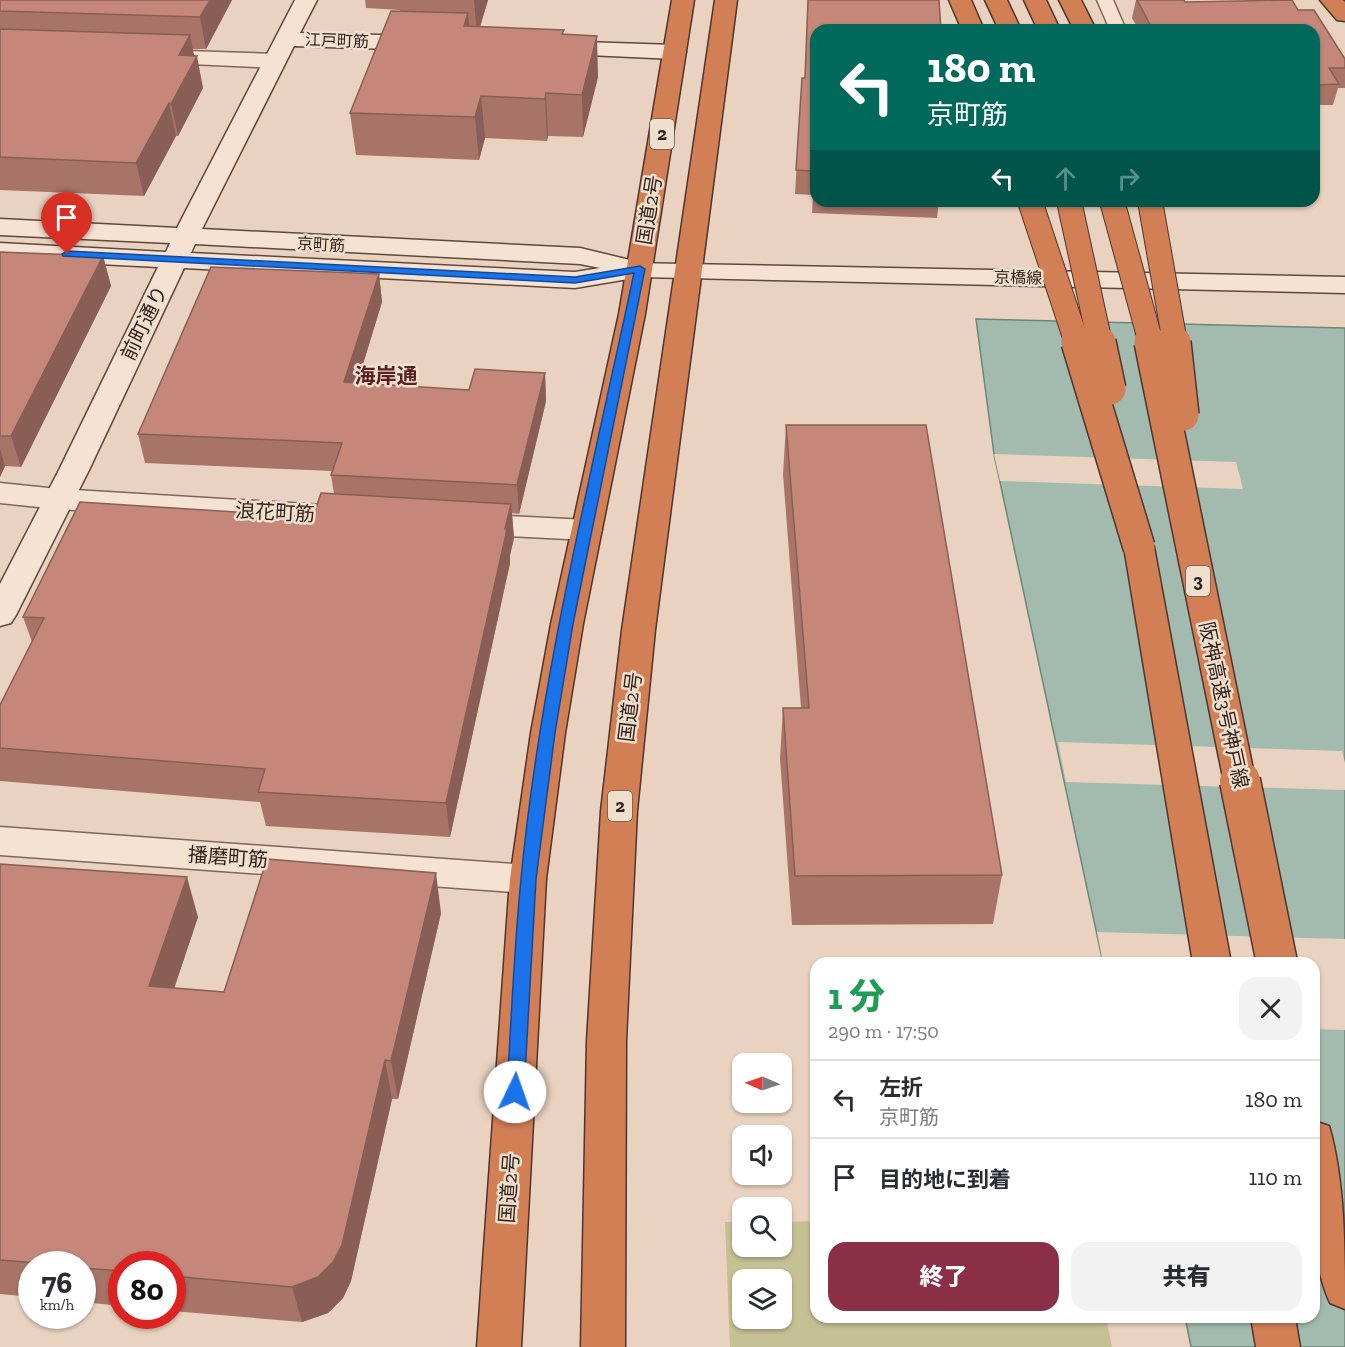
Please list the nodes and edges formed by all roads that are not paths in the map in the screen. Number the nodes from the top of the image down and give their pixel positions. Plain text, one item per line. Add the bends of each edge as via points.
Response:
1 (306, 0) edge
2 (683, 0) edge
3 (726, 0) edge
4 (960, 0) edge
5 (996, 0) edge
6 (1035, 0) edge
7 (1070, 0) edge
8 (1105, 0) edge
9 (1331, 0) edge
10 (1336, 0) edge
11 (1341, 0) edge
12 (1345, 4) edge
13 (1345, 14) edge
14 (970, 24) edge
15 (1007, 24) edge
16 (1046, 24) edge
17 (1082, 24) edge
18 (1115, 24) edge
19 (450, 44) edge
20 (533, 47) edge
21 (281, 50) junction
22 (675, 52) junction
23 (131, 56) edge
24 (1032, 207) edge
25 (1070, 207) edge
26 (1114, 207) edge
27 (1151, 207) edge
28 (0, 226) edge
29 (186, 236) junction
30 (0, 251) edge
31 (174, 261) junction
32 (640, 269) junction
33 (690, 269) junction
34 (1345, 285) edge
35 (0, 493) edge
36 (58, 499) junction
37 (387, 519) edge
38 (446, 522) edge
39 (586, 530) junction
40 (1139, 547) junction
41 (1192, 551) junction
42 (0, 615) edge
43 (0, 841) edge
44 (528, 879) junction
45 (1211, 957) edge
46 (1276, 957) edge
47 (1320, 1168) edge
48 (1345, 1288) edge
49 (1274, 1323) edge
50 (499, 1347) edge
51 (603, 1347) edge
52 (1278, 1347) edge

1 - 21 street, 前町通り
2 - 22 highway, 国道2号 / 2
3 - 33 highway, 国道2号 / 2
4 - 14 highway
5 - 15 highway
6 - 16 highway
7 - 17 highway
8 - 18 lane
9 - 13 highway
10 - 13 street
11 - 12 highway
19 - 21 street, 江戸町筋
20 - 22 street
21 - 23 street, 江戸町筋
21 - 29 street, 前町通り
22 - 32 highway, 国道2号 / 2
24 - 40 highway, bridge
25 - 40 highway, bridge via 1102,344
26 - 41 highway, 阪神高速3号神戸線 / 3, bridge via 1151,344
27 - 41 highway, 3, bridge via 1179,364
28 - 29 street, 京町筋
29 - 31 street, 前町通り
29 - 32 street, 京町筋 via 580,256
30 - 31 street, 京町筋
31 - 32 street, 京町筋 via 575,280
31 - 36 street, 前町通り
32 - 33 street, 京町筋
32 - 39 highway, 国道2号 / 2
33 - 34 street, 京橋線
33 - 51 highway, 国道2号 / 2 via 639,629 612,892 603,1162
35 - 36 street, 浪花町筋
36 - 37 street, 浪花町筋
36 - 42 street, 前町通り
38 - 39 street
39 - 44 highway, 国道2号 / 2 via 548,733
40 - 45 highway
41 - 46 highway, 阪神高速3号神戸線 / 3, bridge
43 - 44 street, 播磨町筋
44 - 50 highway, 国道2号 / 2
47 - 48 highway
49 - 52 highway

